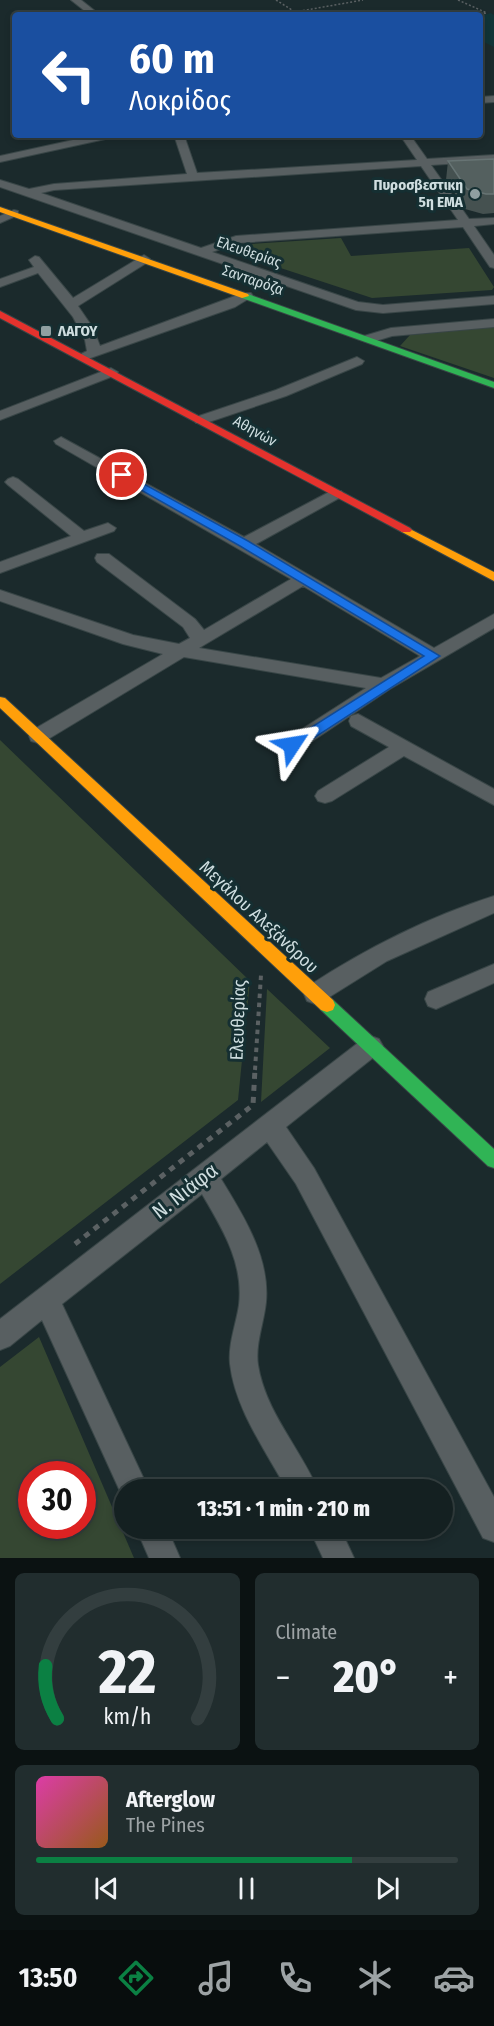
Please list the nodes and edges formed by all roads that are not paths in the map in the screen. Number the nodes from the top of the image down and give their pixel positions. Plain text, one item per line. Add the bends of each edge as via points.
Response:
1 (75, 0) edge
2 (92, 12) edge
3 (96, 138) edge
4 (180, 138) edge
5 (407, 138) edge
6 (0, 147) edge
7 (12, 156) junction
8 (494, 158) edge
9 (0, 159) edge
10 (424, 162) junction
11 (193, 177) junction
12 (0, 183) edge
13 (27, 193) junction
14 (0, 209) edge
15 (14, 213) junction
16 (0, 220) edge
17 (494, 221) edge
18 (466, 223) junction
19 (200, 253) junction
20 (144, 259) junction
21 (494, 264) edge
22 (0, 283) edge
23 (247, 296) junction
24 (494, 300) edge
25 (71, 304) junction
26 (0, 314) edge
27 (494, 323) edge
28 (369, 339) junction
29 (88, 355) junction
30 (357, 361) dead end
31 (111, 372) junction
32 (494, 385) edge
33 (0, 416) edge
34 (201, 420) junction
35 (61, 441) dead end
36 (13, 482) dead end
37 (336, 494) junction
38 (108, 528) dead end
39 (81, 537) junction
40 (244, 544) junction
41 (103, 558) dead end
42 (0, 568) edge
43 (494, 577) edge
44 (304, 578) junction
45 (0, 595) edge
46 (494, 620) edge
47 (200, 640) junction
48 (181, 652) junction
49 (437, 660) junction
50 (384, 685) junction
51 (364, 699) junction
52 (0, 700) edge
53 (358, 721) dead end
54 (38, 736) junction
55 (292, 745) dead end
56 (404, 747) junction
57 (325, 796) dead end
58 (494, 798) edge
59 (494, 904) edge
60 (494, 973) edge
61 (315, 994) junction
62 (436, 999) dead end
63 (370, 1046) junction
64 (270, 1125) junction
65 (494, 1160) edge
66 (205, 1176) junction
67 (46, 1299) junction
68 (0, 1336) edge
69 (129, 1479) edge
70 (297, 1479) edge
71 (494, 1527) edge
72 (156, 1539) edge
73 (330, 1539) edge
74 (165, 1558) edge
75 (339, 1558) edge

1 - 2 street
3 - 7 street
4 - 11 street
5 - 10 street
6 - 7 street
7 - 9 street
8 - 10 street
10 - 11 street
10 - 18 street
11 - 13 street
12 - 13 street, Ελευθερίας
13 - 19 street, Ελευθερίας
14 - 15 street, Σανταρόζα
15 - 16 street
15 - 20 street, Σανταρόζα
17 - 18 street
18 - 19 street via 236,240
18 - 21 street
19 - 24 street, Ελευθερίας via 365,308
20 - 23 street, Σανταρόζα
20 - 25 street
22 - 25 street via 38,264
23 - 28 street, Σανταρόζα
23 - 29 street
25 - 29 street via 91,339
26 - 29 street, Αθηνών
27 - 28 street via 391,332
28 - 32 street, Σανταρόζα
29 - 31 street, Αθηνών
30 - 34 street via 281,393
31 - 33 street
31 - 34 street, Αθηνών
34 - 37 street, Αθηνών
35 - 40 street
36 - 39 street
37 - 40 street
37 - 43 street, Αθηνών
38 - 39 street
39 - 42 street
40 - 44 street
41 - 47 street via 189,623
44 - 47 street
44 - 49 street
45 - 48 street via 129,640
46 - 49 street
47 - 48 street
48 - 50 street
48 - 54 street
49 - 50 street
49 - 51 street via 393,691
50 - 51 street
51 - 55 street
52 - 54 street, Μεγάλου Αλεξάνδρου
53 - 56 street
54 - 61 street, Μεγάλου Αλεξάνδρου
56 - 57 street
56 - 58 street
59 - 61 street via 388,948 350,968
60 - 62 street
61 - 63 street, Μεγάλου Αλεξάνδρου
63 - 64 street, Ν. Νιάφα
63 - 65 street, Μεγάλου Αλεξάνδρου
64 - 66 street, Ν. Νιάφα
64 - 71 street via 305,1176
66 - 67 street, Ν. Νιάφα
66 - 70 street via 243,1242 252,1274 253,1299 244,1357 248,1380
67 - 68 street, Ν. Νιάφα
67 - 69 street
72 - 74 street
73 - 75 street

